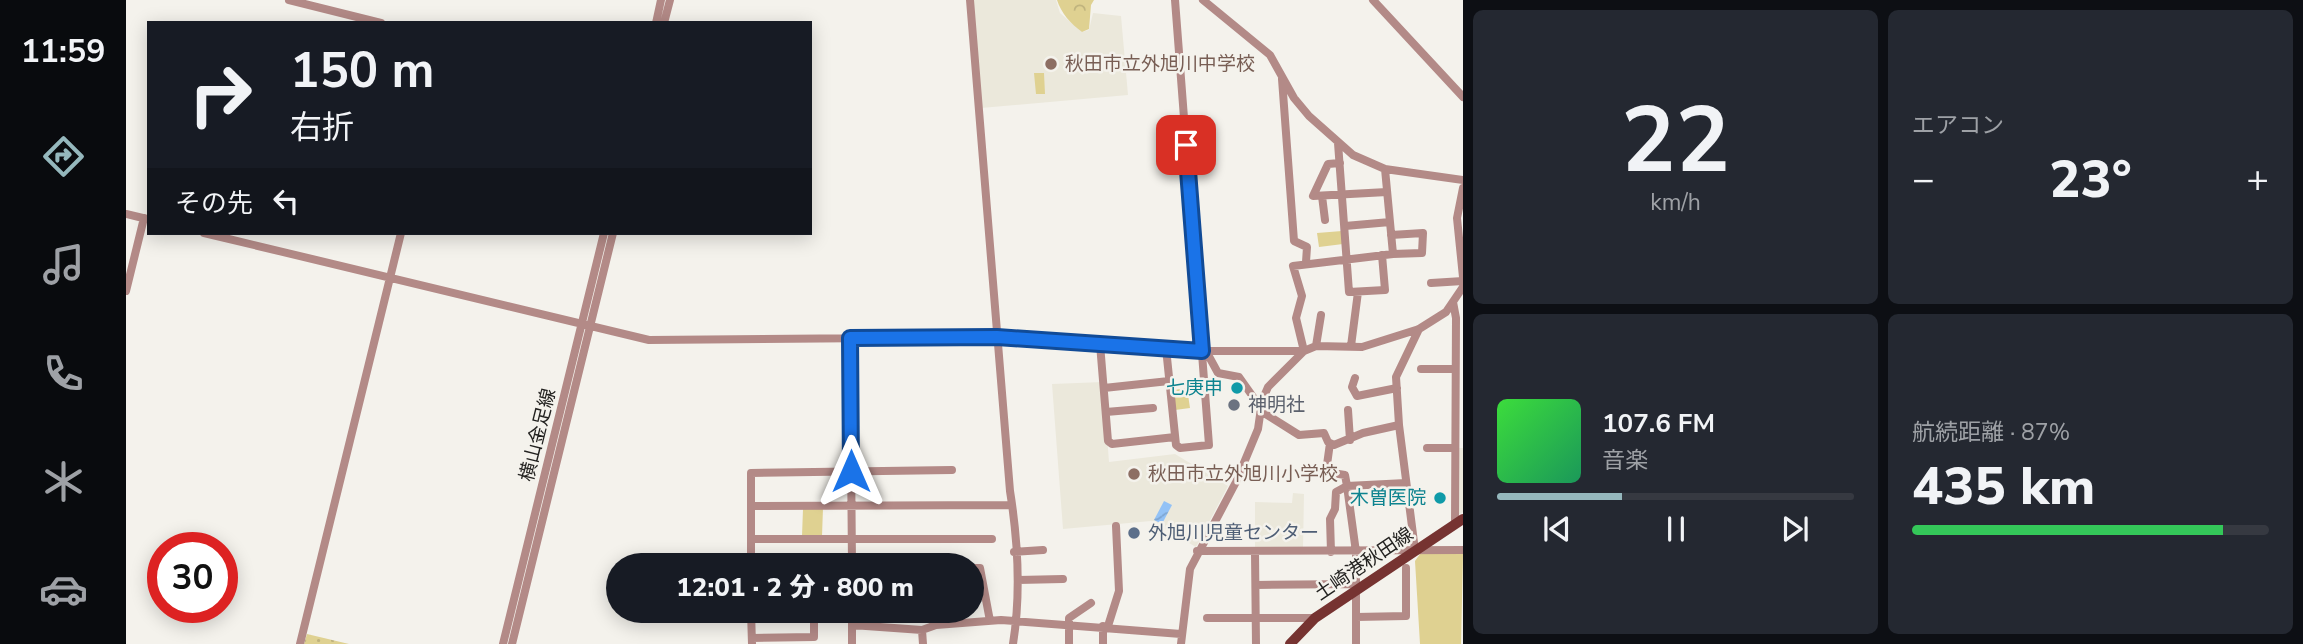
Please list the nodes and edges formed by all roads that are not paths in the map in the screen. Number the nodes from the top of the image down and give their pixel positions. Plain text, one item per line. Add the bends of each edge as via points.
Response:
1 (289, 0) edge
2 (661, 0) edge
3 (670, 0) edge
4 (970, 0) edge
5 (1175, 0) edge
6 (1203, 0) edge
7 (1373, 0) edge
8 (373, 21) edge
9 (656, 21) edge
10 (665, 21) edge
11 (1282, 76) junction
12 (1463, 97) edge
13 (1338, 143) junction
14 (1340, 163) junction
15 (1385, 169) junction
16 (1463, 180) edge
17 (1463, 188) edge
18 (1387, 192) junction
19 (1343, 195) junction
20 (1322, 196) junction
21 (126, 214) edge
22 (146, 219) edge
23 (1325, 220) dead end
24 (1390, 222) junction
25 (1460, 222) edge
26 (1345, 226) junction
27 (212, 235) edge
28 (401, 235) edge
29 (604, 235) edge
30 (611, 235) edge
31 (1391, 235) junction
32 (1393, 254) junction
33 (1382, 255) junction
34 (1348, 258) junction
35 (1307, 262) junction
36 (390, 278) junction
37 (1463, 279) edge
38 (1432, 283) dead end
39 (1463, 287) edge
40 (126, 291) edge
41 (1358, 292) junction
42 (1453, 302) junction
43 (1321, 315) dead end
44 (1459, 318) edge
45 (585, 326) junction
46 (1419, 329) junction
47 (997, 337) junction
48 (850, 338) junction
49 (1100, 344) junction
50 (1316, 346) junction
51 (1350, 346) junction
52 (1166, 348) junction
53 (1459, 350) edge
54 (1204, 351) junction
55 (1304, 351) junction
56 (1421, 369) dead end
57 (1454, 369) junction
58 (1355, 377) dead end
59 (1169, 381) junction
60 (1104, 388) junction
61 (1397, 388) junction
62 (1262, 401) junction
63 (1153, 408) dead end
64 (1348, 410) dead end
65 (1261, 411) junction
66 (1106, 412) junction
67 (1399, 425) junction
68 (1459, 433) edge
69 (1175, 437) junction
70 (1350, 440) junction
71 (1330, 443) junction
72 (1427, 448) dead end
73 (1454, 448) junction
74 (952, 470) dead end
75 (851, 471) junction
76 (1406, 483) junction
77 (1348, 486) junction
78 (1012, 505) junction
79 (751, 506) junction
80 (851, 506) junction
81 (1459, 522) edge
82 (1115, 526) dead end
83 (851, 538) junction
84 (751, 539) junction
85 (992, 539) dead end
86 (1043, 550) dead end
87 (1415, 550) junction
88 (1463, 550) edge
89 (1198, 551) junction
90 (1014, 552) junction
91 (1331, 552) junction
92 (1356, 552) junction
93 (751, 553) edge
94 (852, 553) edge
95 (1255, 553) junction
96 (1406, 568) dead end
97 (1018, 579) junction
98 (1063, 579) dead end
99 (1256, 585) junction
100 (1356, 588) junction
101 (984, 589) edge
102 (1091, 603) dead end
103 (1256, 617) junction
104 (1356, 617) junction
105 (1207, 618) dead end
106 (1315, 618) junction
107 (990, 621) junction
108 (1017, 622) junction
109 (751, 623) edge
110 (814, 623) edge
111 (1068, 624) junction
112 (852, 625) joint
113 (1106, 626) junction
114 (922, 630) junction
115 (1181, 634) junction
116 (752, 641) edge
117 (815, 641) edge
118 (300, 644) edge
119 (503, 644) edge
120 (512, 644) edge
121 (852, 644) edge
122 (923, 644) edge
123 (1013, 644) edge
124 (1069, 644) edge
125 (1103, 644) edge
126 (1181, 644) edge
127 (1256, 644) edge
128 (1290, 644) edge
129 (1356, 644) edge

1 - 8 street
2 - 9 street
3 - 10 street
4 - 47 street
5 - 54 street
6 - 11 street via 1270,55
7 - 12 street
11 - 13 street via 1309,116
11 - 35 street via 1294,241 1307,247
13 - 14 street
13 - 15 street
14 - 19 street
14 - 20 street via 1328,164 1313,196
15 - 16 street
15 - 18 street
17 - 25 street
18 - 19 street
18 - 24 street
19 - 20 street
19 - 26 street
20 - 23 street
21 - 22 street
22 - 40 street
24 - 26 street
24 - 31 street
25 - 37 street
26 - 34 street
27 - 36 street
28 - 36 street
29 - 45 street, 横山金足線
30 - 45 street, 横山金足線
31 - 32 street
31 - 32 street via 1423,233 1422,253
32 - 33 street
33 - 34 street
33 - 41 street via 1385,290
34 - 35 street
34 - 41 street via 1349,292
35 - 55 street via 1293,266 1302,296 1296,318
36 - 45 street
36 - 118 street
37 - 38 street
39 - 42 street
41 - 51 street
42 - 44 street
42 - 46 street via 1439,318
43 - 50 street
44 - 53 street
45 - 48 street via 649,340
45 - 119 street, 横山金足線
45 - 120 street, 横山金足線
46 - 51 street via 1373,345
46 - 61 street via 1396,377
47 - 48 street
47 - 49 street
47 - 78 street
48 - 75 street
49 - 52 street
49 - 60 street
50 - 51 street
50 - 55 street
52 - 54 street
52 - 59 street
53 - 57 street
54 - 55 street
54 - 62 street via 1218,373 1239,377 1256,401
54 - 69 street via 1209,445 1180,448
55 - 62 street via 1268,387
56 - 57 street
57 - 68 street
58 - 61 street via 1352,387 1357,396
59 - 60 street
59 - 69 street
60 - 66 street
61 - 67 street
62 - 65 street
63 - 66 street
64 - 70 street
65 - 71 street via 1299,435 1324,433
65 - 89 street via 1236,482
66 - 69 street via 1112,444
67 - 70 street
67 - 76 street
68 - 73 street
70 - 71 street
71 - 77 street via 1326,472 1345,475
72 - 73 street
73 - 81 street
74 - 75 street
75 - 79 street via 751,473
75 - 80 street
76 - 77 street
76 - 87 street
77 - 91 street via 1334,496 1335,509 1329,519
77 - 92 street
78 - 80 street
78 - 90 street
79 - 80 street
79 - 84 street
80 - 83 street
81 - 87 main road, 土崎港秋田線
82 - 113 street via 1119,591
83 - 84 street
83 - 85 street
83 - 94 street
84 - 93 street
86 - 90 street
87 - 88 street
87 - 92 street
87 - 100 main road, 土崎港秋田線
89 - 95 street
89 - 115 street via 1185,590
90 - 97 street
91 - 92 street
91 - 95 street
92 - 100 street
95 - 99 street
96 - 104 street via 1406,616
97 - 98 street
97 - 108 street
99 - 100 street
99 - 103 street
100 - 104 street
100 - 106 main road, 土崎港秋田線
101 - 107 street
102 - 111 street via 1069,618
103 - 105 street
103 - 106 street
103 - 127 street
104 - 129 street
106 - 128 main road, 土崎港秋田線
107 - 108 street
107 - 114 street
108 - 111 street
108 - 123 street
109 - 116 street
110 - 117 street
111 - 113 street
111 - 124 street
112 - 114 street
112 - 121 street
113 - 115 street
113 - 125 street
114 - 122 street
115 - 126 street
116 - 117 street

